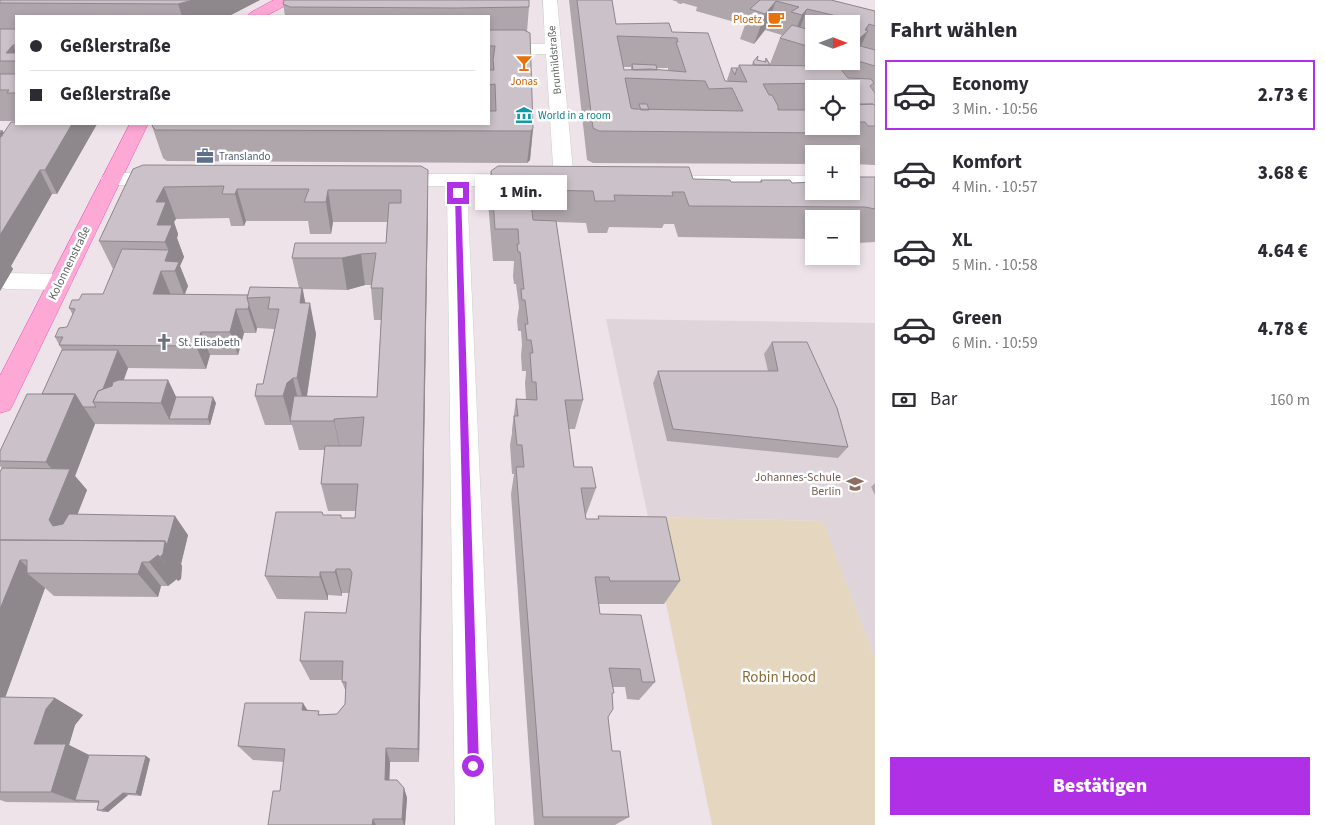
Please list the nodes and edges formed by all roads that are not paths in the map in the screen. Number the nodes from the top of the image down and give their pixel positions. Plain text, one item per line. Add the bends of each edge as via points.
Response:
1 (550, 0) edge
2 (291, 4) edge
3 (258, 15) edge
4 (285, 15) edge
5 (490, 49) edge
6 (554, 50) junction
7 (138, 125) edge
8 (111, 178) junction
9 (186, 179) edge
10 (371, 180) edge
11 (457, 180) junction
12 (678, 182) edge
13 (805, 182) edge
14 (6, 281) dead end
15 (60, 282) junction
16 (4, 385) edge
17 (475, 825) edge

1 - 6 street, Brunhildstraße
2 - 3 main road
2 - 4 main road
5 - 6 street
6 - 11 street, Brunhildstraße via 572,181
7 - 8 main road, Kolonnenstraße
8 - 9 street
8 - 15 main road, Kolonnenstraße
10 - 11 street
11 - 17 street
12 - 13 street
14 - 15 street
15 - 16 main road, Kolonnenstraße

